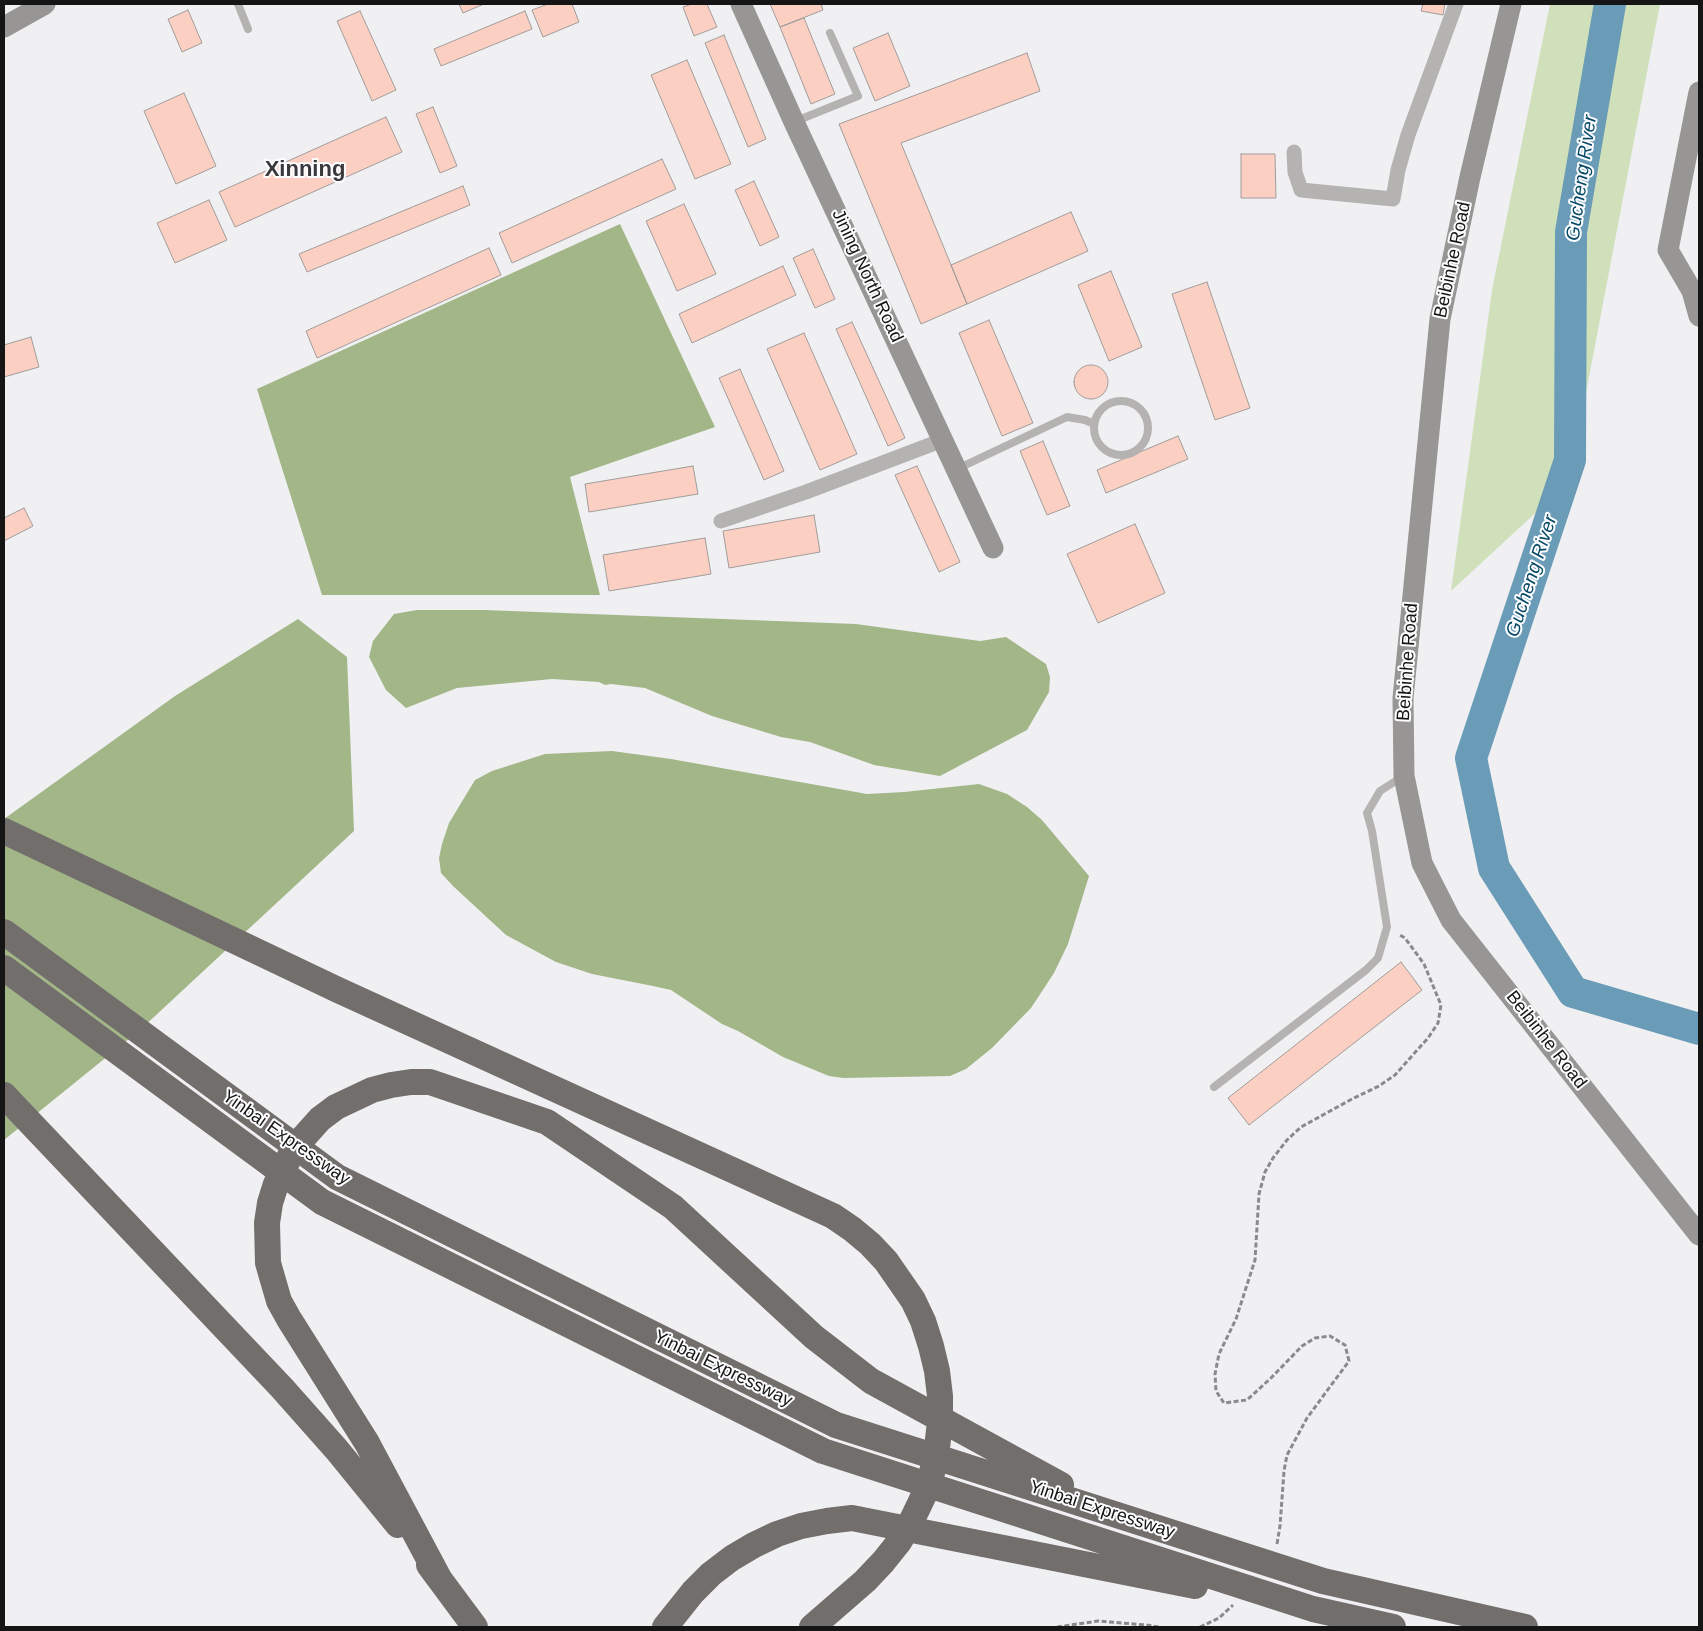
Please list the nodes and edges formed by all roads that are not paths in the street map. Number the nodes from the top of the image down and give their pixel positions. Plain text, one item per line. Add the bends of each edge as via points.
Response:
1 (45, 4) edge
2 (238, 4) edge
3 (741, 4) edge
4 (1456, 4) edge
5 (1511, 4) edge
6 (4, 28) edge
7 (248, 29) dead end
8 (830, 33) dead end
9 (1699, 92) edge
10 (794, 122) junction
11 (1294, 152) dead end
12 (1699, 316) edge
13 (1094, 424) junction
14 (944, 440) junction
15 (956, 468) junction
16 (721, 521) dead end
17 (993, 548) dead end
18 (1404, 776) junction
19 (4, 831) edge
20 (4, 932) edge
21 (4, 968) edge
22 (1214, 1087) dead end
23 (4, 1095) edge
24 (1699, 1235) edge
25 (1114, 1514) junction
26 (440, 1580) junction
27 (1314, 1609) junction
28 (475, 1627) edge
29 (666, 1627) edge
30 (812, 1627) edge
31 (1393, 1627) edge
32 (1526, 1627) edge

1 - 6 main road
2 - 7 lane
3 - 10 main road, Jining North Road
4 - 11 street via 1408,134 1393,199 1301,190 1294,172
5 - 18 main road, Beibinhe Road via 1440,319 1403,698
8 - 10 lane via 858,96
9 - 12 main road via 1668,250 1692,291
10 - 14 main road, Jining North Road
13 - 13 lane via 1096,440 1116,455 1133,452 1145,440 1147,433 1147,424 1140,409 1125,401 1117,401 1102,409
13 - 15 lane via 1067,417
14 - 15 main road, Jining North Road
14 - 16 street
15 - 17 main road, Jining North Road
18 - 22 lane via 1380,791 1367,813 1387,927 1378,958
18 - 24 main road, Beibinhe Road via 1422,863 1452,920
19 - 30 highway via 338,990 833,1216 870,1244 913,1300 931,1346 940,1396 937,1448 932,1473 899,1542 865,1581
20 - 25 highway, Yinbai Expressway via 337,1177 836,1425
21 - 27 highway, Yinbai Expressway via 322,1202 823,1451
23 - 26 highway via 294,1401 384,1507
25 - 26 highway via 872,1381 814,1337 673,1207 547,1122 430,1082 410,1082 391,1084 354,1097 336,1107 306,1133 276,1184 267,1223 268,1263 289,1319 367,1443
25 - 32 highway, Yinbai Expressway via 1323,1581
26 - 28 highway
27 - 29 highway via 852,1518 801,1526 754,1545 711,1574 692,1592
27 - 31 highway, Yinbai Expressway

